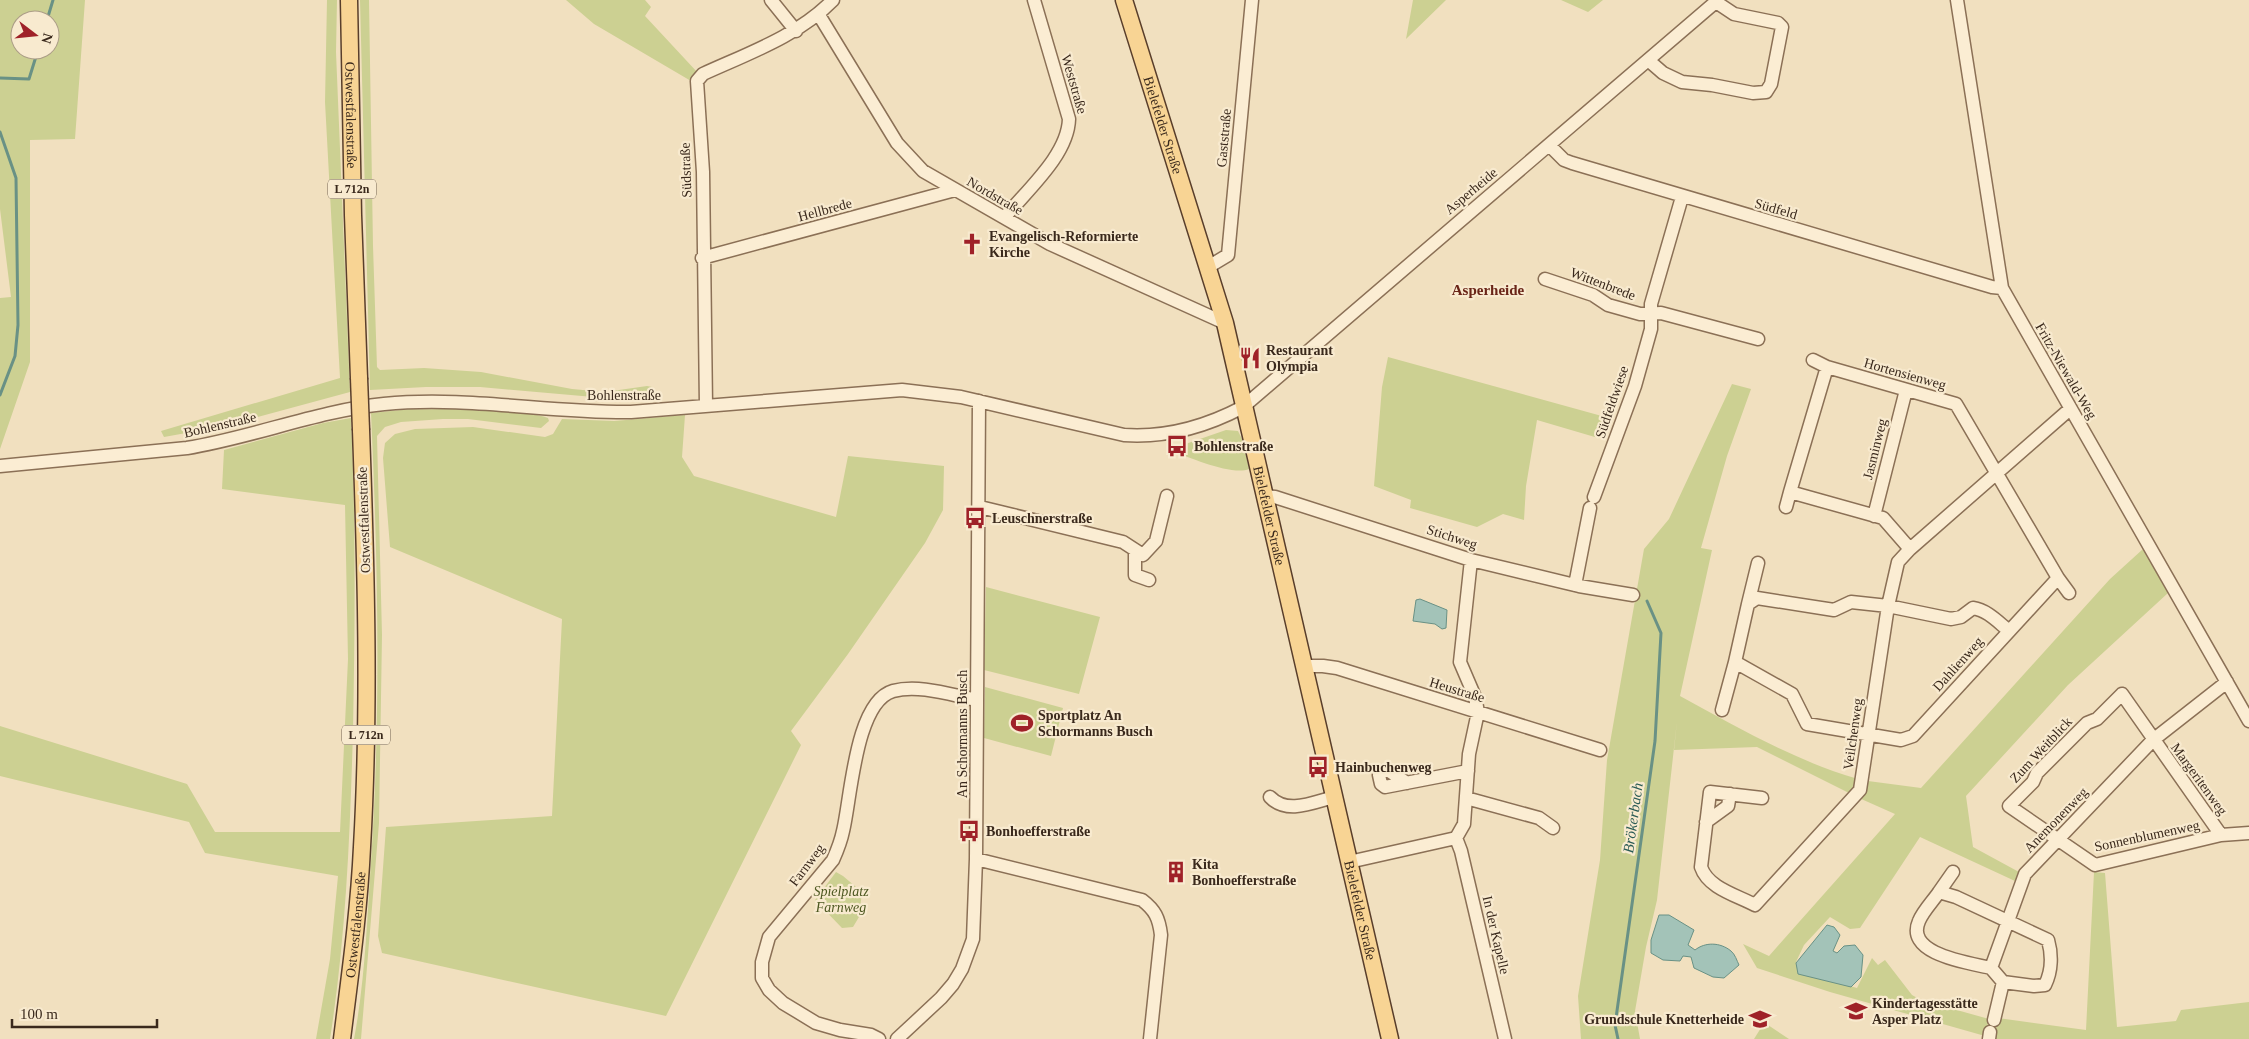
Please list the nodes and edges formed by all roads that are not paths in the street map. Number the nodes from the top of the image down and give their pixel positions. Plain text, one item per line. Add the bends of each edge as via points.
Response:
1 (349, 0) edge
2 (771, 0) edge
3 (833, 0) edge
4 (1034, 0) edge
5 (1124, 0) edge
6 (1252, 0) edge
7 (1957, 0) edge
8 (1717, 1) edge
9 (819, 15) junction
10 (796, 31) junction
11 (1648, 60) junction
12 (1549, 145) junction
13 (955, 190) junction
14 (1682, 197) junction
15 (1005, 217) junction
16 (702, 258) junction
17 (1208, 266) junction
18 (1545, 279) dead end
19 (2002, 288) junction
20 (1650, 315) junction
21 (1225, 323) junction
22 (1758, 338) dead end
23 (1813, 360) dead end
24 (1827, 366) junction
25 (1906, 390) junction
26 (979, 401) junction
27 (706, 402) junction
28 (1243, 407) junction
29 (2070, 409) junction
30 (0, 466) edge
31 (1997, 473) junction
32 (1790, 492) junction
33 (1167, 496) dead end
34 (1265, 496) junction
35 (980, 507) junction
36 (1786, 507) dead end
37 (1874, 516) junction
38 (1910, 549) junction
39 (1139, 553) junction
40 (1471, 560) junction
41 (1758, 563) dead end
42 (2058, 578) junction
43 (1150, 580) dead end
44 (1576, 585) junction
45 (2069, 592) dead end
46 (1633, 595) dead end
47 (1748, 604) junction
48 (1888, 606) junction
49 (2008, 630) junction
50 (1734, 662) junction
51 (1304, 666) junction
52 (2227, 682) junction
53 (977, 700) junction
54 (1722, 710) dead end
55 (1478, 712) junction
56 (2249, 721) edge
57 (1867, 735) junction
58 (2153, 740) junction
59 (1600, 750) dead end
60 (1468, 771) junction
61 (1407, 784) dead end
62 (1730, 794) junction
63 (1270, 797) dead end
64 (1334, 797) junction
65 (1466, 798) junction
66 (1762, 798) dead end
67 (1706, 822) junction
68 (1553, 828) dead end
69 (2249, 833) edge
70 (2221, 835) junction
71 (1456, 838) junction
72 (2058, 840) junction
73 (976, 859) junction
74 (1349, 862) junction
75 (1953, 872) dead end
76 (1939, 892) junction
77 (2009, 921) junction
78 (1991, 968) junction
79 (2003, 982) junction
80 (1991, 1030) edge
81 (342, 1039) edge
82 (879, 1039) edge
83 (897, 1039) edge
84 (1150, 1039) edge
85 (1390, 1039) edge
86 (1505, 1039) edge

1 - 81 main road, Ostwestfalenstraße / L 712n, bridge via 366,578 366,722 362,847
2 - 10 street
3 - 9 street
4 - 15 street, Weststraße via 1070,119 1069,131 1060,151
5 - 17 main road, Bielefelder Straße
6 - 17 street, Gaststraße via 1228,255
7 - 19 street, Fritz-Niewald-Weg
8 - 11 street, Asperheide
8 - 11 street via 1734,14 1778,22 1782,27 1772,84 1766,92 1753,93 1682,82 1663,73
9 - 10 street, Südstraße
9 - 13 street, Nordstraße via 897,143 923,171
10 - 16 street, Südstraße via 703,74 697,81 703,172
11 - 12 street, Asperheide
12 - 14 street, Südfeld via 1564,160
12 - 28 street, Asperheide
13 - 15 street, Nordstraße
13 - 16 street, Hellbrede
14 - 19 street, Südfeld
14 - 20 street, Südfeldwiese
15 - 21 street, Nordstraße via 1050,244
16 - 27 street, Südstraße
17 - 21 main road, Bielefelder Straße
18 - 20 street, Wittenbrede via 1593,295 1608,305
19 - 29 street, Fritz-Niewald-Weg
20 - 22 street via 1661,313
20 - 44 street, Südfeldwiese via 1651,329 1635,386 1592,502
21 - 28 main road, Bielefelder Straße
23 - 24 street, Hortensienweg
24 - 25 street, Hortensienweg
24 - 32 street
25 - 31 street, Hortensienweg via 1956,404
25 - 37 street, Jasminweg
26 - 27 street, Bohlenstraße via 941,393 902,390
26 - 28 street, Bohlenstraße via 1097,430 1142,436 1179,432
26 - 35 street, An Schormanns Busch
27 - 30 street, Bohlenstraße via 603,412 482,403 426,401 384,404 326,414 216,444
28 - 34 main road, Bielefelder Straße
29 - 31 street, Veilchenweg
29 - 52 street, Fritz-Niewald-Weg
31 - 38 street, Veilchenweg
31 - 42 street
32 - 36 street
32 - 37 street
33 - 39 street via 1156,541
34 - 40 street, Stichweg
34 - 51 main road, Bielefelder Straße
35 - 39 street via 1123,542
35 - 53 street, An Schormanns Busch
37 - 38 street via 1883,518
38 - 48 street, Veilchenweg via 1898,562
39 - 43 street via 1135,575
40 - 44 street, Stichweg
40 - 55 street via 1460,662
41 - 47 street
42 - 45 street
42 - 49 street, Dahlienweg
44 - 46 street, Stichweg
47 - 48 street via 1757,598 1834,610 1851,602
47 - 50 street
48 - 49 street via 1951,619 1973,608 1979,609
48 - 57 street, Veilchenweg
49 - 57 street, Dahlienweg via 1913,736 1901,740
50 - 54 street
50 - 57 street, Dahlienweg via 1792,694 1807,724
51 - 55 street, Heustraße via 1337,668
51 - 64 main road, Bielefelder Straße
52 - 56 street, Fritz-Niewald-Weg
52 - 58 street, Anemonenweg
53 - 73 street, An Schormanns Busch
53 - 82 street, Farnweg via 916,689 892,691 880,698 856,752 839,848 833,860 769,937 762,962 762,978 783,1003 816,1023
55 - 59 street, Heustraße
55 - 60 street via 1468,754
57 - 67 street, Veilchenweg via 1860,790 1755,905 1712,884 1704,876 1701,866
58 - 70 street, Margeritenweg
58 - 72 street, Anemonenweg
58 - 72 street, Zum Weitblick via 2122,694 2037,773 2033,782 2009,806
60 - 61 street
60 - 65 street
62 - 66 street, Veilchenweg
62 - 67 street via 1728,806
62 - 67 street, Veilchenweg via 1710,792
63 - 64 street via 1277,804 1288,807
64 - 74 main road, Bielefelder Straße
65 - 68 street via 1539,818
65 - 71 street via 1464,824
69 - 70 street, Sonnenblumenweg
70 - 72 street, Sonnenblumenweg via 2095,866
71 - 74 street
71 - 86 street, In der Kapelle
72 - 77 street, Anemonenweg via 2025,874
73 - 83 street, An Schormanns Busch via 975,922 971,946 962,969 941,998
73 - 84 street via 1133,897 1153,908 1161,935
74 - 85 main road, Bielefelder Straße
75 - 76 street
76 - 77 street
76 - 78 street via 1919,921 1916,932 1921,942 1929,950 1946,957
77 - 78 street, Anemonenweg
77 - 79 street via 2048,940 2051,954 2046,985
78 - 79 street
79 - 80 street

